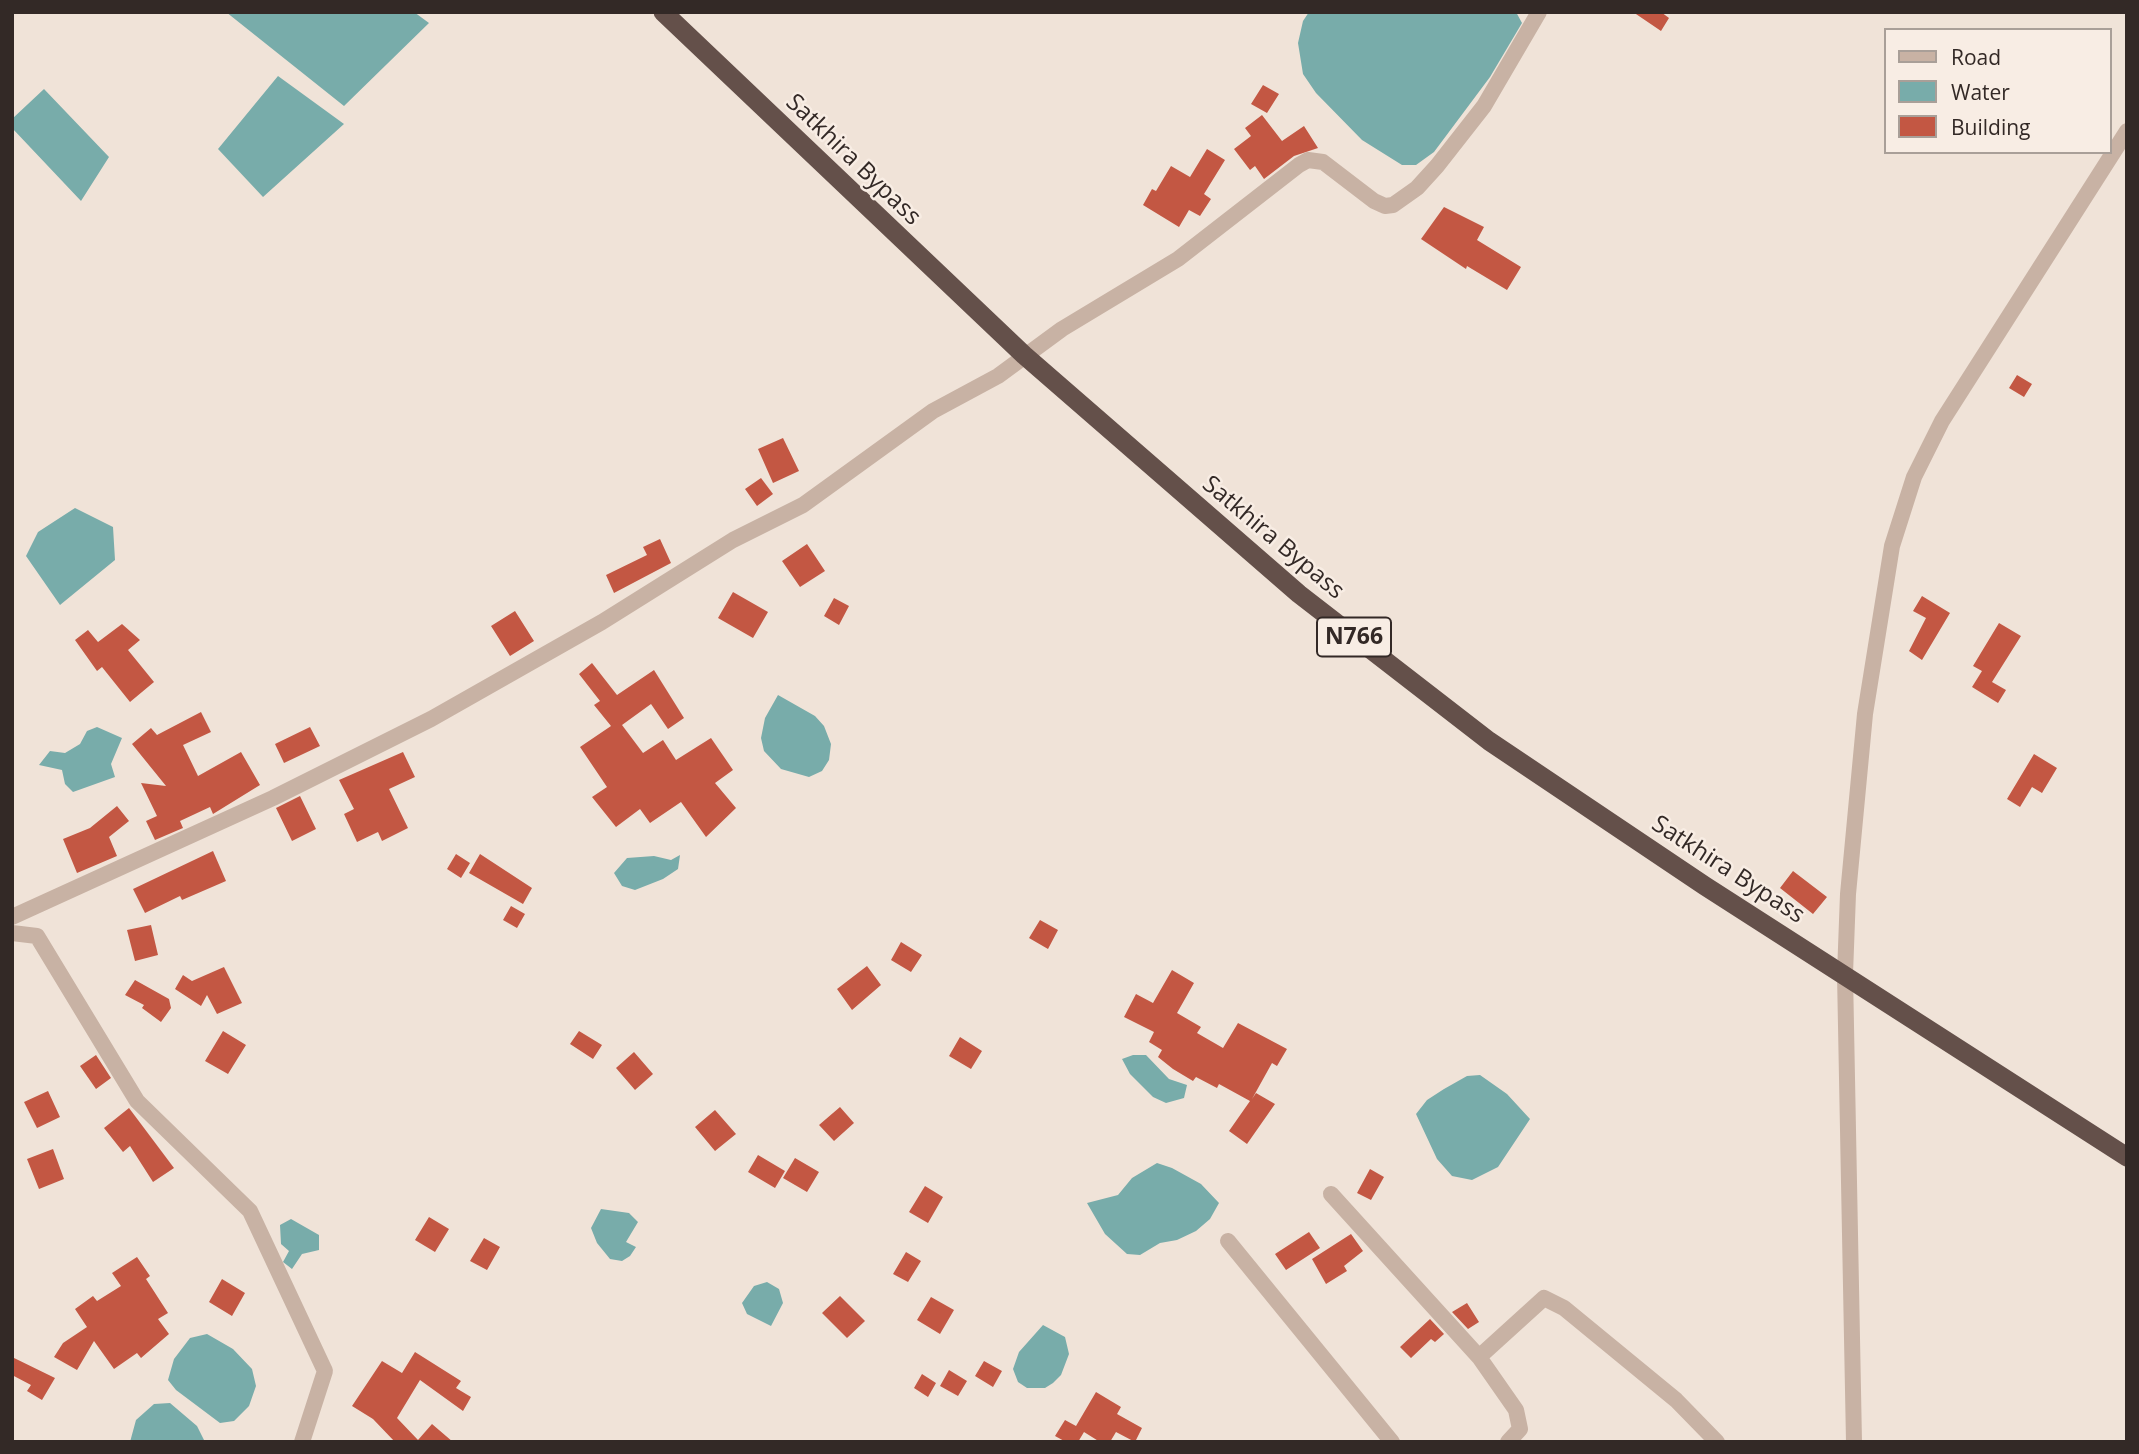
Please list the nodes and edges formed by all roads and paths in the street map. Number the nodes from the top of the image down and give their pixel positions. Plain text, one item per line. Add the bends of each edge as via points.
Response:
1 (663, 12) edge
2 (1539, 12) edge
3 (2127, 131) edge
4 (1024, 355) junction
5 (12, 917) edge
6 (12, 933) edge
7 (1845, 974) junction
8 (2127, 1157) edge
9 (1331, 1194) dead end
10 (1228, 1241) dead end
11 (1479, 1357) junction
12 (302, 1442) edge
13 (1392, 1442) edge
14 (1507, 1442) edge
15 (1717, 1442) edge
16 (1854, 1442) edge

1 - 4 highway, Satkhira Bypass / N766
2 - 4 street via 1476,117 1430,173 1393,205 1374,201 1323,162 1308,160 1178,259
3 - 7 street via 1942,421 1914,477 1892,546 1865,714
4 - 5 street via 998,376 933,411 803,505 733,540 602,622 431,719 273,798
4 - 7 highway, Satkhira Bypass / N766 via 1299,594 1489,741
6 - 12 street via 37,936 137,1101 250,1211 325,1371
7 - 8 highway, Satkhira Bypass / N766
7 - 16 street
9 - 11 street
10 - 13 street
11 - 14 street via 1516,1410 1520,1429
11 - 15 street via 1544,1298 1564,1308 1676,1400

